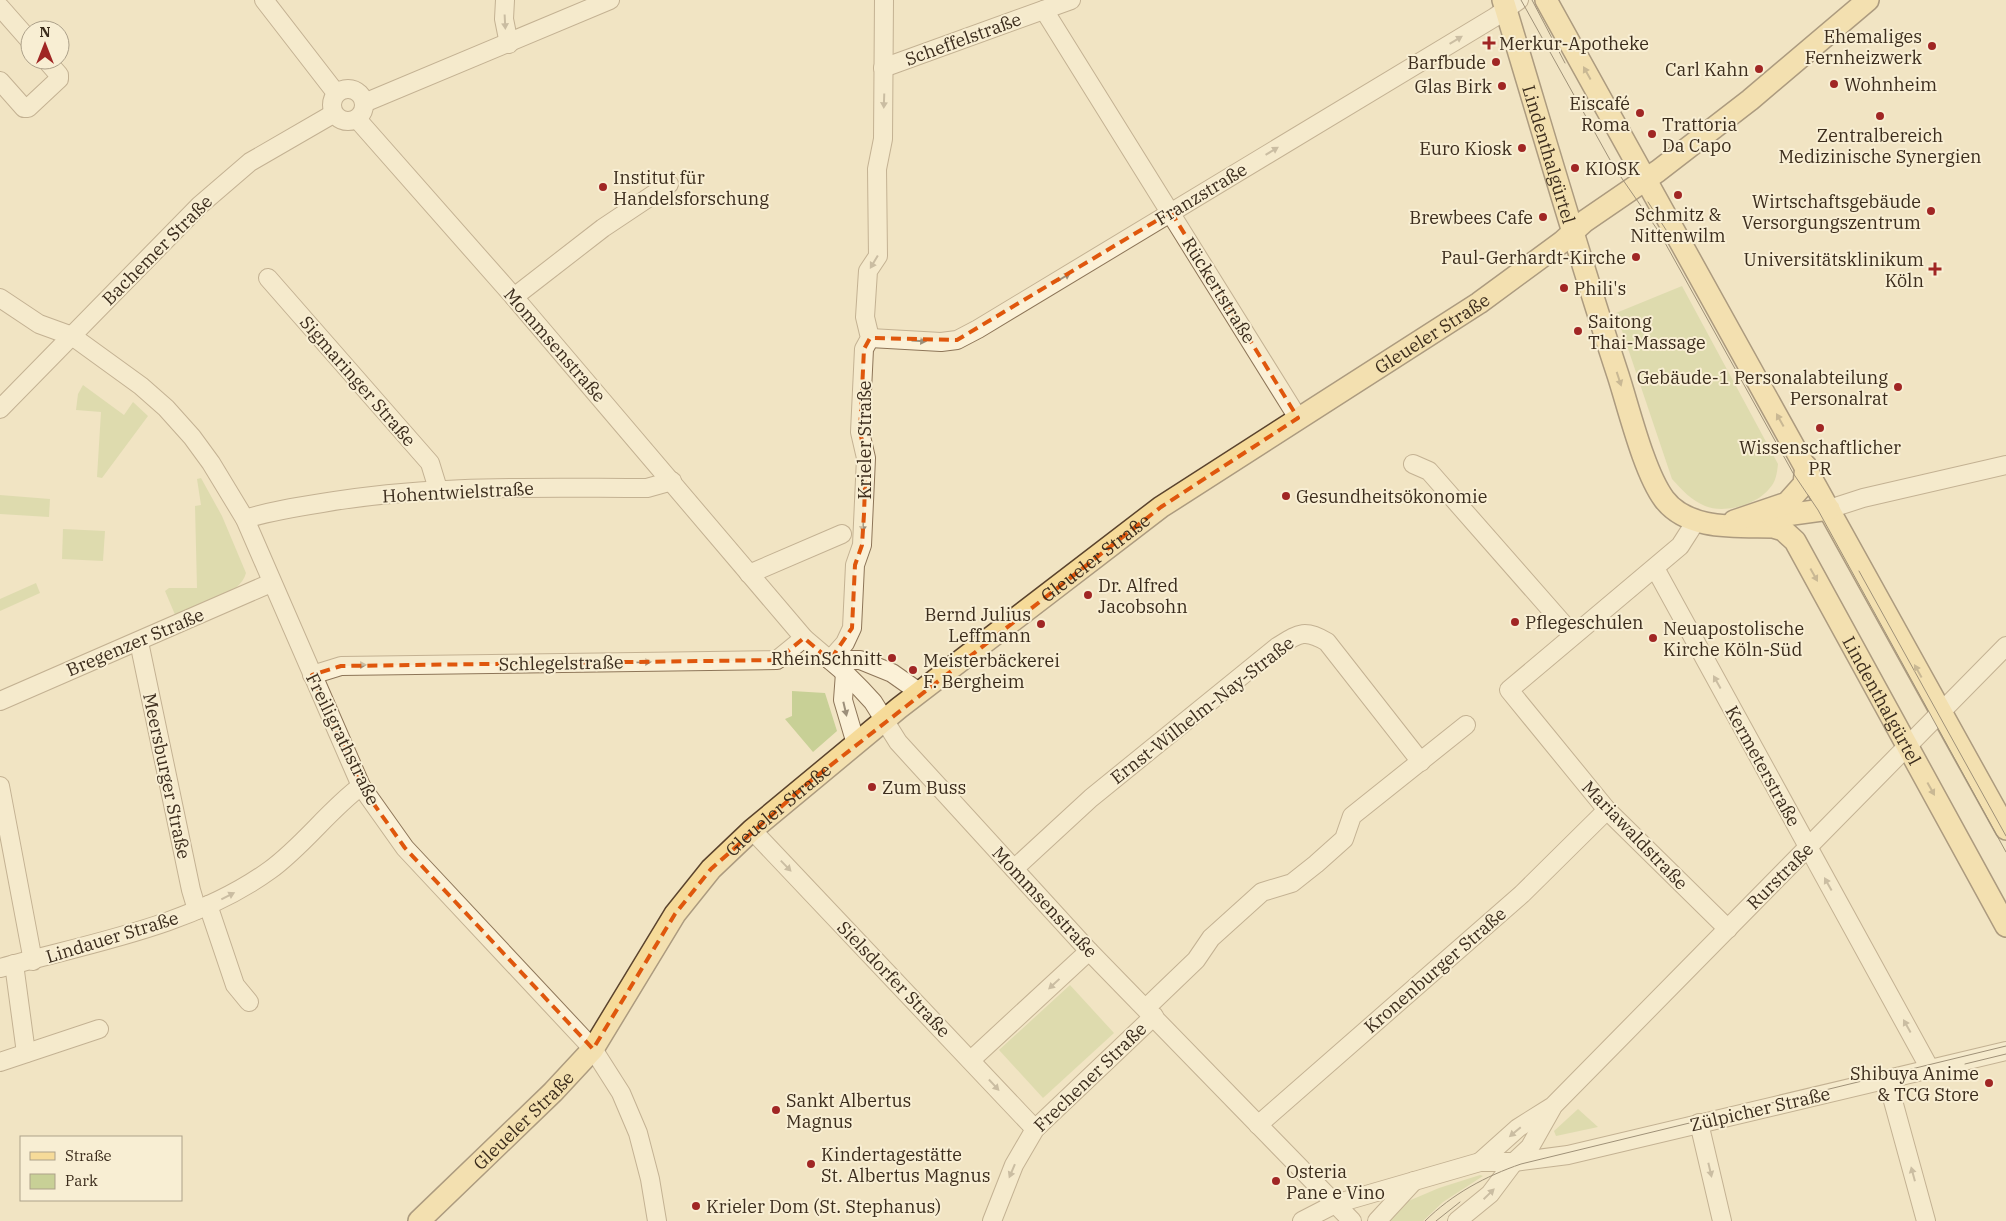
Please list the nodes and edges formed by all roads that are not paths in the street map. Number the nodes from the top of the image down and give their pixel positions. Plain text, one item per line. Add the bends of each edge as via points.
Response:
1 (264, 0) edge
2 (505, 0) edge
3 (610, 0) edge
4 (884, 0) edge
5 (1071, 0) edge
6 (1546, 0) edge
7 (1868, 0) edge
8 (1509, 3) edge
9 (0, 6) edge
10 (1044, 10) junction
11 (20, 29) edge
12 (509, 44) junction
13 (883, 68) junction
14 (55, 70) edge
15 (0, 81) edge
16 (336, 93) junction
17 (361, 111) junction
18 (333, 114) junction
19 (1647, 179) junction
20 (669, 184) dead end
21 (1170, 212) junction
22 (1574, 232) junction
23 (268, 278) dead end
24 (514, 297) junction
25 (0, 298) edge
26 (72, 336) junction
27 (870, 338) junction
28 (0, 409) edge
29 (1298, 418) junction
30 (1413, 464) dead end
31 (2006, 465) edge
32 (1806, 466) junction
33 (672, 481) junction
34 (438, 489) junction
35 (1829, 509) junction
36 (245, 520) junction
37 (1696, 521) junction
38 (1724, 524) junction
39 (842, 534) dead end
40 (1655, 568) junction
41 (749, 574) junction
42 (271, 583) junction
43 (1573, 635) junction
44 (804, 638) junction
45 (139, 642) junction
46 (2006, 646) edge
47 (830, 660) junction
48 (845, 673) junction
49 (312, 675) junction
50 (919, 692) junction
51 (0, 701) edge
52 (1941, 713) junction
53 (884, 720) junction
54 (1466, 725) dead end
55 (856, 744) junction
56 (1908, 747) junction
57 (1421, 762) junction
58 (0, 786) edge
59 (362, 786) junction
60 (1607, 810) junction
61 (2006, 829) edge
62 (752, 830) junction
63 (1808, 848) junction
64 (1014, 869) junction
65 (203, 908) junction
66 (2006, 926) edge
67 (1728, 929) junction
68 (1089, 950) junction
69 (33, 960) junction
70 (7, 966) edge
71 (248, 1002) dead end
72 (1150, 1012) junction
73 (99, 1029) dead end
74 (592, 1049) junction
75 (2006, 1051) edge
76 (26, 1053) junction
77 (972, 1060) junction
78 (0, 1062) edge
79 (1930, 1069) junction
80 (1887, 1079) junction
81 (1553, 1106) junction
82 (1699, 1123) junction
83 (1258, 1125) junction
84 (1035, 1128) junction
85 (1480, 1162) junction
86 (1514, 1162) junction
87 (1416, 1179) junction
88 (1335, 1204) junction
89 (420, 1221) edge
90 (657, 1221) edge
91 (992, 1221) edge
92 (1302, 1221) edge
93 (1352, 1221) edge
94 (1377, 1221) edge
95 (1457, 1221) edge
96 (1722, 1221) edge
97 (1926, 1221) edge

1 - 16 street
2 -> 12 street via 504,19
3 - 12 street
4 - 13 street, Krieler Straße
5 - 10 street, Scheffelstraße
19 -> 6 main road
7 - 19 main road, Gleueler Straße via 1750,100
21 -> 8 street, Franzstraße
8 - 22 main road, Lindenthalgürtel
9 - 11 street
10 - 13 street, Scheffelstraße
10 - 21 street, Rückertstraße
12 - 17 street
13 -> 27 street, Krieler Straße via 878,256 868,271 866,308
14 - 15 street via 59,79 28,108 24,108
16 - 17 street via 351,89 360,94
16 - 18 street via 331,103
17 - 18 street via 352,121 342,121
17 - 24 street, Mommsenstraße
18 - 26 street, Bachemer Straße via 250,162 200,205
19 - 22 main road, Gleueler Straße
32 -> 19 main road
20 - 24 street via 603,228
27 -> 21 street, Franzstraße via 957,340
21 - 29 street, Rückertstraße
22 - 29 main road, Gleueler Straße via 1479,303
22 -> 37 main road, Lindenthalgürtel via 1648,466 1664,499
23 - 34 street, Sigmaringer Straße via 430,464
24 - 33 street, Mommsenstraße
25 - 26 street, Freiligrathstraße via 40,324
26 - 28 street, Bachemer Straße
26 - 36 street, Freiligrathstraße via 166,408 211,462
27 -> 47 street, Krieler Straße via 864,348 860,432 866,458 864,514 862,545 855,565 852,628 845,643
29 - 50 main road, Gleueler Straße via 1161,507
30 - 43 street via 1429,471
31 - 35 street
32 - 35 main road
32 - 38 main road, Lindenthalgürtel via 1804,484 1788,503
33 - 34 street, Hohentwielstraße via 647,488
33 - 41 street, Mommsenstraße
34 - 36 street, Hohentwielstraße via 340,500 267,512
35 - 38 main road, Lindenthalgürtel
52 -> 35 main road
36 - 42 street, Freiligrathstraße
37 - 38 main road, Lindenthalgürtel
37 - 40 street via 1684,541
38 -> 56 main road, Lindenthalgürtel via 1773,527 1789,534 1795,541
39 - 41 street
40 - 43 street
63 -> 40 street, Kermeterstraße
41 - 44 street, Mommsenstraße
42 - 45 street, Bregenzer Straße
42 - 49 street, Freiligrathstraße
43 - 60 street, Mariawaldstraße via 1509,690
44 - 47 street, Mommsenstraße
49 -> 44 street, Schlegelstraße via 341,666 777,660
45 - 51 street, Bregenzer Straße
45 - 65 street, Meersburger Straße via 191,890
46 - 52 street, Rurstraße
47 - 48 street, Mommsenstraße
47 - 50 street via 860,660 892,673
48 - 53 street, Mommsenstraße via 873,702
48 -> 55 street via 843,700
49 - 59 street, Freiligrathstraße
50 - 53 main road, Gleueler Straße
52 - 56 street, Rurstraße
52 - 61 main road
53 - 55 main road, Gleueler Straße
53 - 64 street, Mommsenstraße via 898,742
54 - 57 street, Frechener Straße
55 - 62 main road, Gleueler Straße
56 - 63 street, Rurstraße
56 -> 66 main road, Lindenthalgürtel
57 - 64 street, Ernst-Wilhelm-Nay-Straße via 1327,642 1314,634 1299,633 1277,647 1106,785
57 - 72 street, Frechener Straße via 1352,816 1344,839 1316,864 1292,883 1262,892 1211,938
58 - 69 street
65 -> 59 street, Lindauer Straße via 230,896 271,870
59 - 74 street, Freiligrathstraße via 405,848
60 - 67 street, Mariawaldstraße
60 - 83 street, Kronenburger Straße via 1522,894
62 - 74 main road, Gleueler Straße via 711,869 675,914
62 -> 77 street, Sielsdorfer Straße
63 - 67 street, Rurstraße
79 -> 63 street, Kermeterstraße
64 - 68 street, Mommsenstraße
65 - 69 street, Lindauer Straße
65 - 71 street via 235,985
67 - 81 street, Rurstraße
68 - 72 street, Mommsenstraße
68 -> 77 street
69 - 70 street, Lindauer Straße
70 - 76 street, Lindauer Straße
72 - 83 street, Mommsenstraße
72 - 84 street, Frechener Straße
73 - 76 street
74 - 89 main road, Gleueler Straße via 553,1092
74 - 90 street, Freiligrathstraße via 620,1092 638,1133
75 - 79 street, Zülpicher Straße
76 - 78 street
77 -> 84 street, Sielsdorfer Straße
79 - 80 street, Zülpicher Straße
80 - 82 street, Zülpicher Straße
97 -> 80 street
81 -> 85 street, Rurstraße via 1518,1128
81 - 86 street, Rurstraße via 1530,1147
82 - 86 street, Zülpicher Straße via 1568,1155
82 -> 96 street
83 - 88 street, Mommsenstraße
84 -> 91 street, Frechener Straße via 1014,1165
85 - 86 street, Zülpicher Straße
85 - 87 street, Zülpicher Straße
95 -> 86 street via 1490,1194
87 - 88 street, Zülpicher Straße
87 - 94 street
88 - 92 street, Zülpicher Straße
88 - 93 street, Mommsenstraße

